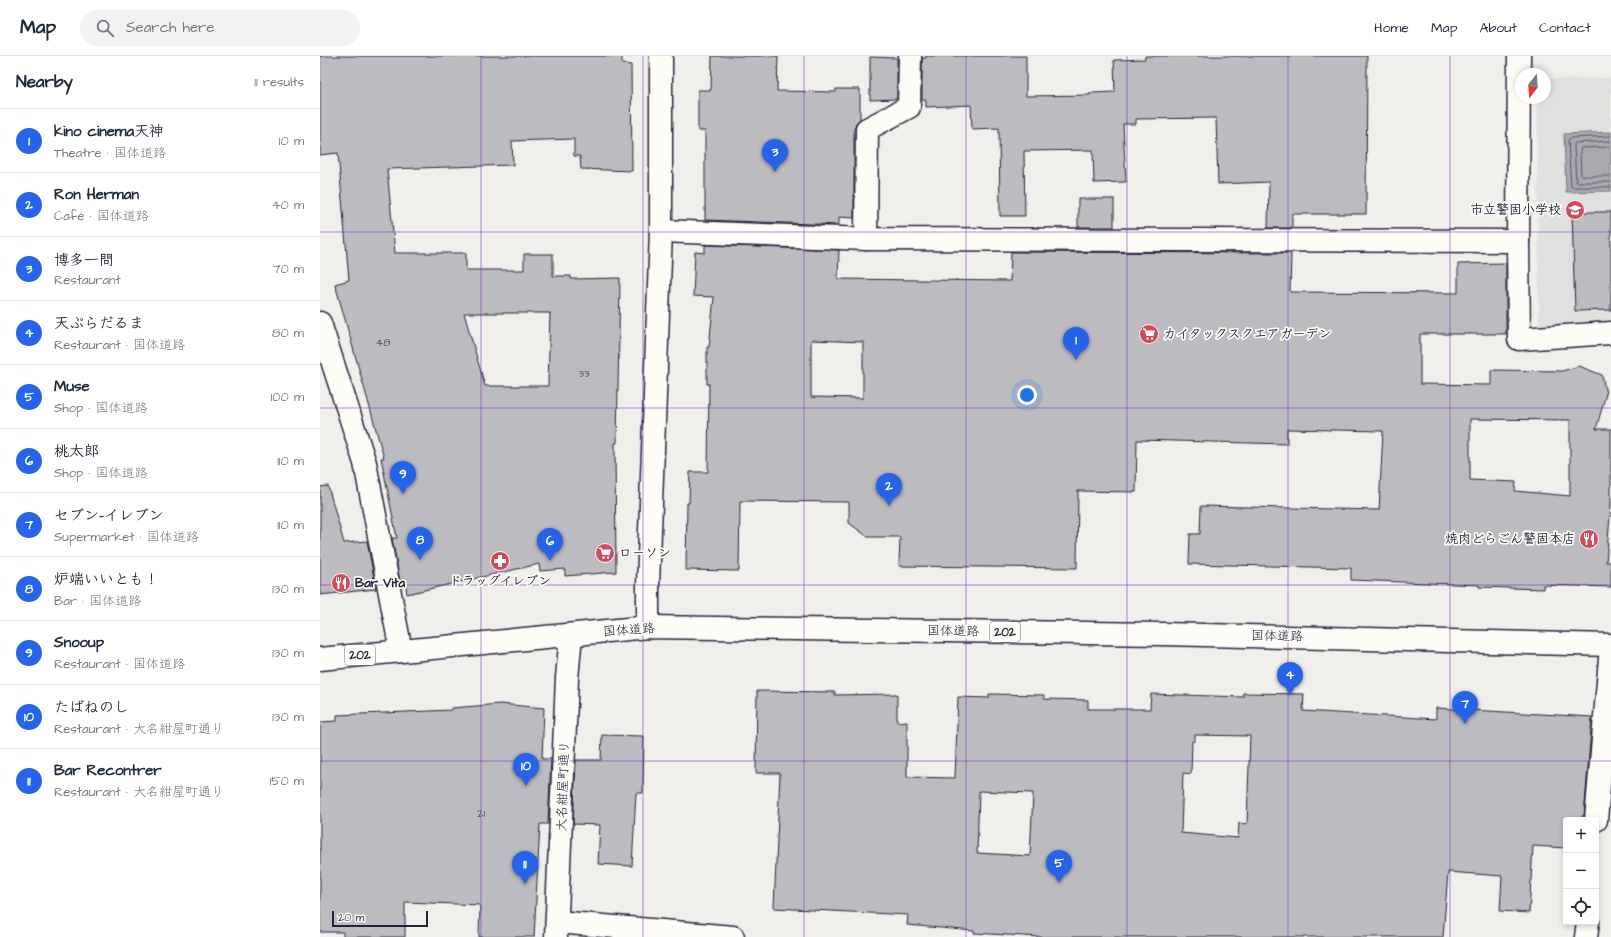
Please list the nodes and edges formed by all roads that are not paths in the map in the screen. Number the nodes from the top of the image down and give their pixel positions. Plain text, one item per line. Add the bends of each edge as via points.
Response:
1 (661, 56) edge
2 (910, 56) edge
3 (1519, 56) edge
4 (661, 231) junction
5 (866, 239) junction
6 (1518, 241) junction
7 (320, 323) edge
8 (1611, 333) edge
9 (648, 627) junction
10 (571, 635) junction
11 (1611, 646) edge
12 (401, 651) junction
13 (320, 659) edge
14 (1596, 817) edge
15 (1588, 925) edge
16 (557, 929) edge
17 (727, 937) edge
18 (733, 937) edge
19 (1586, 937) edge

1 - 4 main road
2 - 5 main road via 909,107 867,129
3 - 6 main road
4 - 5 main road
4 - 9 main road
5 - 6 main road
6 - 8 main road via 1519,339
7 - 12 main road via 365,463
9 - 10 main road, 国体道路 / 202
9 - 11 main road, 国体道路 / 202 via 1163,634
10 - 12 main road, 国体道路 / 202
10 - 16 main road, 大名紺屋町通り
11 - 14 main road
12 - 13 main road, 国体道路 / 202
15 - 19 main road
16 - 17 main road
17 - 18 main road

